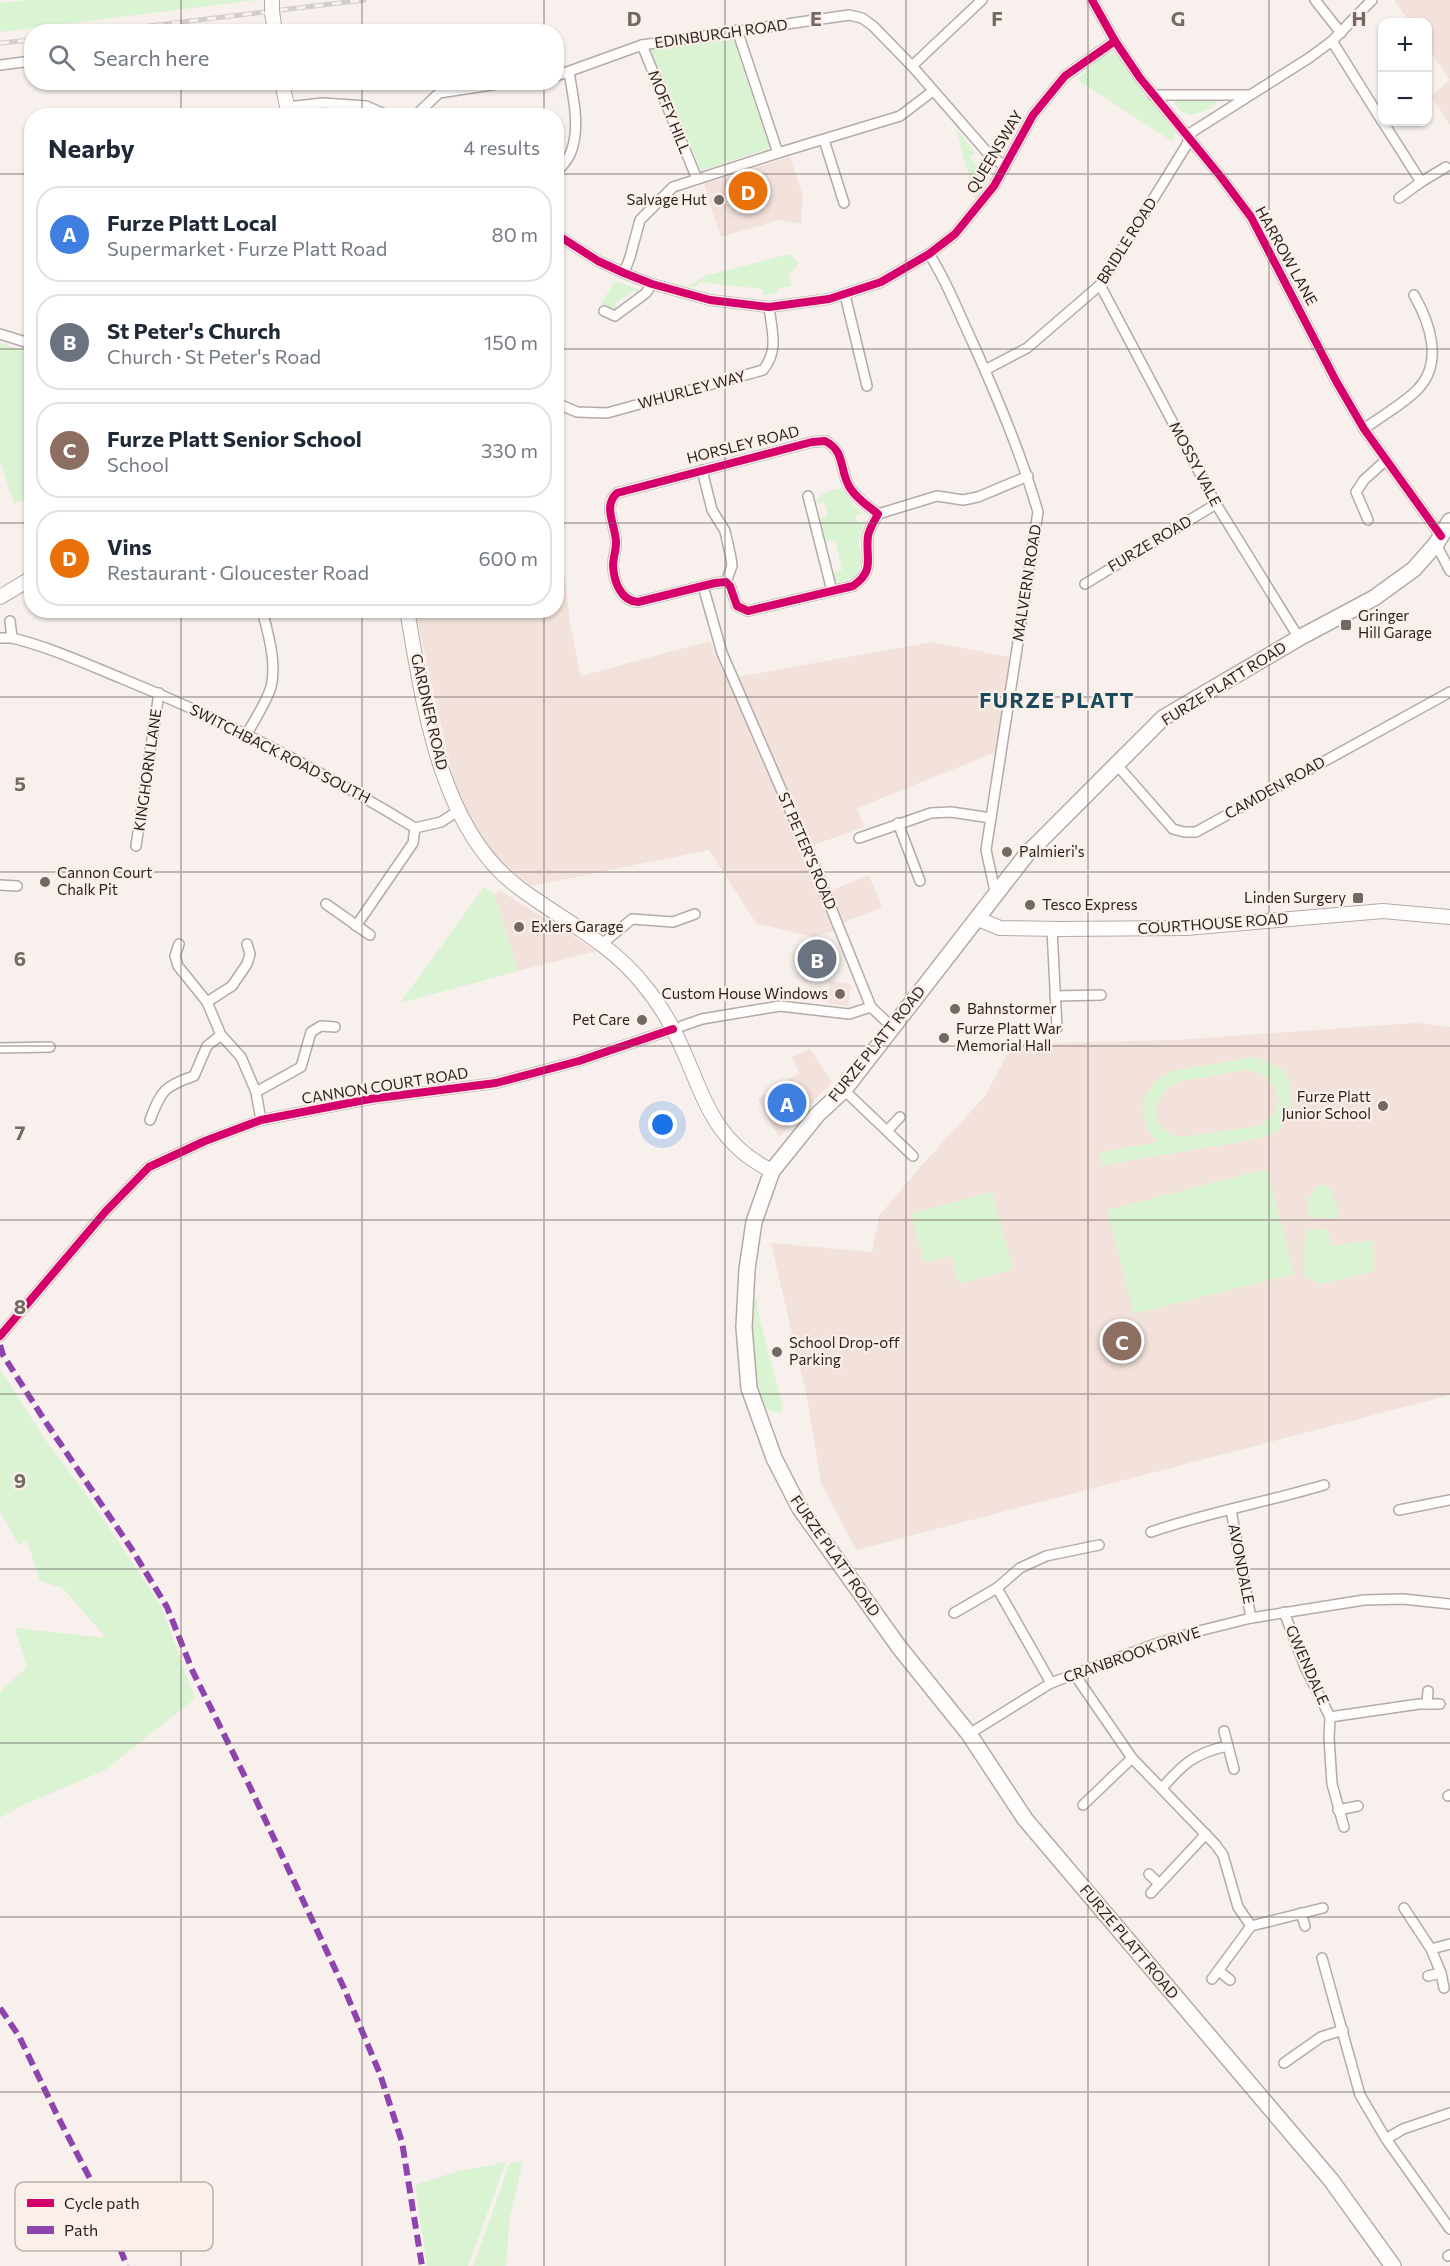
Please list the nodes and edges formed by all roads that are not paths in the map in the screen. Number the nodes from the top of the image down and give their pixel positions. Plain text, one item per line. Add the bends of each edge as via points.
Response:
1 (982, 0) edge
2 (1092, 0) edge
3 (1315, 0) edge
4 (1372, 0) edge
5 (272, 6) edge
6 (274, 24) edge
7 (737, 30) junction
8 (1341, 33) junction
9 (1115, 41) junction
10 (1332, 41) junction
11 (642, 45) junction
12 (24, 62) edge
13 (0, 64) edge
14 (912, 66) junction
15 (569, 72) junction
16 (564, 74) edge
17 (284, 90) edge
18 (459, 90) edge
19 (933, 91) junction
20 (1153, 95) junction
21 (1250, 95) junction
22 (287, 108) edge
23 (301, 108) edge
24 (371, 108) edge
25 (423, 108) edge
26 (1378, 113) edge
27 (1386, 126) edge
28 (1189, 139) junction
29 (824, 140) junction
30 (778, 153) junction
31 (564, 162) edge
32 (1005, 167) junction
33 (1446, 167) dead end
34 (697, 179) junction
35 (1421, 182) junction
36 (1399, 198) dead end
37 (844, 203) dead end
38 (564, 239) edge
39 (929, 254) junction
40 (624, 273) junction
41 (652, 284) junction
42 (1100, 285) junction
43 (845, 295) junction
44 (1414, 295) dead end
45 (769, 308) junction
46 (604, 311) dead end
47 (0, 334) edge
48 (24, 342) edge
49 (985, 370) junction
50 (867, 386) dead end
51 (564, 406) edge
52 (1365, 429) junction
53 (1386, 460) junction
54 (702, 470) junction
55 (1028, 476) junction
56 (808, 496) dead end
57 (1216, 504) junction
58 (878, 514) junction
59 (1368, 520) dead end
60 (1450, 521) edge
61 (1438, 540) junction
62 (1450, 571) edge
63 (726, 582) junction
64 (24, 584) edge
65 (1085, 584) dead end
66 (703, 586) junction
67 (832, 591) junction
68 (0, 597) edge
69 (264, 618) edge
70 (408, 618) edge
71 (10, 621) dead end
72 (0, 638) edge
73 (12, 638) junction
74 (1299, 638) junction
75 (1450, 692) edge
76 (159, 693) junction
77 (247, 734) junction
78 (1117, 765) junction
79 (458, 811) junction
80 (992, 818) junction
81 (898, 823) junction
82 (415, 828) junction
83 (859, 838) dead end
84 (136, 846) dead end
85 (920, 881) dead end
86 (0, 885) edge
87 (17, 886) dead end
88 (996, 896) junction
89 (326, 904) dead end
90 (695, 914) dead end
91 (1450, 917) edge
92 (978, 919) junction
93 (356, 926) junction
94 (1052, 930) junction
95 (370, 935) dead end
96 (179, 944) dead end
97 (247, 944) dead end
98 (602, 944) junction
99 (1101, 995) dead end
100 (1055, 996) junction
101 (207, 1002) junction
102 (872, 1007) junction
103 (335, 1027) dead end
104 (677, 1027) junction
105 (892, 1027) junction
106 (1057, 1028) dead end
107 (221, 1035) junction
108 (50, 1047) dead end
109 (0, 1048) edge
110 (844, 1090) junction
111 (256, 1092) junction
112 (900, 1117) dead end
113 (150, 1120) dead end
114 (261, 1120) junction
115 (887, 1131) junction
116 (912, 1156) dead end
117 (772, 1171) junction
118 (0, 1336) edge
119 (1324, 1485) dead end
120 (1450, 1500) edge
121 (1231, 1510) junction
122 (1399, 1510) dead end
123 (1151, 1532) dead end
124 (1099, 1545) dead end
125 (997, 1588) junction
126 (1450, 1604) edge
127 (1284, 1612) junction
128 (954, 1613) dead end
129 (1251, 1618) junction
130 (1075, 1675) junction
131 (1051, 1683) junction
132 (1428, 1691) dead end
133 (1427, 1704) junction
134 (1440, 1704) dead end
135 (1330, 1717) junction
136 (1224, 1731) dead end
137 (969, 1734) junction
138 (1227, 1746) junction
139 (1132, 1758) junction
140 (1234, 1769) dead end
141 (1162, 1788) junction
142 (1097, 1791) junction
143 (1104, 1801) dead end
144 (1083, 1805) dead end
145 (1358, 1806) dead end
146 (1338, 1810) junction
147 (1344, 1827) dead end
148 (1206, 1834) junction
149 (1149, 1874) dead end
150 (1158, 1883) junction
151 (1150, 1893) dead end
152 (1323, 1908) dead end
153 (1404, 1908) dead end
154 (1420, 1910) dead end
155 (1301, 1913) junction
156 (1410, 1916) junction
157 (1251, 1926) junction
158 (1305, 1926) dead end
159 (1450, 1944) edge
160 (1431, 1949) junction
161 (1322, 1958) dead end
162 (1219, 1971) junction
163 (1441, 1973) junction
164 (1327, 1976) junction
165 (1428, 1976) dead end
166 (1315, 1977) dead end
167 (1212, 1979) dead end
168 (1230, 1980) dead end
169 (1444, 1988) dead end
170 (1343, 2030) junction
171 (1284, 2063) dead end
172 (1450, 2113) edge
173 (1386, 2139) junction
174 (1450, 2229) edge
175 (1393, 2266) edge

1 - 14 street
2 - 9 street, HARROW LANE
3 - 8 street
4 - 8 street, BRIDLE ROAD
5 - 6 street
7 - 11 street, EDINBURGH ROAD
7 - 14 street, EDINBURGH ROAD via 849,15 873,26
7 - 30 street
8 - 10 street, BRIDLE ROAD
9 - 20 street, HARROW LANE
9 - 32 street, QUEENSWAY via 1065,76 1033,115
10 - 21 street, BRIDLE ROAD
10 - 26 street
11 - 15 street, EDINBURGH ROAD
11 - 34 street, MOFFY HILL
12 - 13 street
14 - 19 street, EDINBURGH ROAD
15 - 16 street, EDINBURGH ROAD
15 - 31 street via 576,129 572,151
17 - 22 street
18 - 25 street via 439,93
19 - 29 street via 900,116
19 - 32 street, EDINBURGH ROAD
20 - 21 street
20 - 28 street, HARROW LANE
21 - 28 street, BRIDLE ROAD via 1192,132
23 - 24 street via 323,103
27 - 35 street
28 - 42 street, BRIDLE ROAD
28 - 52 street, HARROW LANE via 1251,217
29 - 30 street
29 - 37 street
30 - 34 street
32 - 39 street, QUEENSWAY via 955,234
33 - 35 street
34 - 40 street via 673,187 640,220
35 - 36 street
38 - 40 street, QUEENSWAY
39 - 43 street, QUEENSWAY via 881,282
39 - 49 street, MALVERN ROAD
40 - 41 street, QUEENSWAY
41 - 45 street, QUEENSWAY via 710,300
41 - 46 street via 615,316
42 - 49 street, BRIDLE ROAD via 1027,348
42 - 57 street, MOSSY VALE
43 - 45 street, QUEENSWAY
43 - 50 street
44 - 52 street via 1426,316 1433,363 1418,389
45 - 51 street, WHURLEY WAY via 773,346 771,359 763,370 607,413 577,412
47 - 48 street
49 - 55 street, MALVERN ROAD
52 - 53 street, HARROW LANE
53 - 59 street via 1356,492
53 - 61 street, HARROW LANE
54 - 58 street, HORSLEY ROAD via 825,441 837,449 851,490
54 - 63 street via 712,510 725,531 731,558
54 - 66 street, HORSLEY ROAD via 621,491 613,496 610,507 616,542 613,566 624,597 638,602
55 - 58 street via 978,497 963,500 937,496
55 - 80 street, MALVERN ROAD via 1038,512
56 - 67 street
57 - 65 street, FURZE ROAD
57 - 74 street, MOSSY VALE
58 - 67 street via 868,535 868,568 861,580
60 - 61 main road, FURZE PLATT ROAD
61 - 62 street, HARROW LANE
61 - 74 main road, FURZE PLATT ROAD via 1414,569 1374,598
63 - 66 street
63 - 67 street via 736,606 744,611
64 - 68 street
66 - 102 street, ST PETER'S ROAD via 716,638
69 - 77 street via 272,665 271,685
70 - 79 street, GARDNER ROAD via 440,764
71 - 73 street
72 - 73 street, SWITCHBACK ROAD SOUTH
73 - 76 street, SWITCHBACK ROAD SOUTH via 41,645
74 - 78 main road, FURZE PLATT ROAD via 1163,718
75 - 78 street, CAMDEN ROAD via 1196,832 1173,829
76 - 77 street, SWITCHBACK ROAD SOUTH
76 - 84 street, KINGHORN LANE
77 - 82 street, SWITCHBACK ROAD SOUTH via 346,785
78 - 88 main road, FURZE PLATT ROAD via 1027,854
79 - 82 street via 441,822
79 - 98 street via 483,853 499,871
80 - 81 street via 931,813
80 - 88 street, MALVERN ROAD via 986,850
81 - 83 street
81 - 85 street
82 - 93 street via 413,843
86 - 87 street
88 - 92 main road, FURZE PLATT ROAD
89 - 93 street
90 - 98 street via 673,922 632,919
91 - 94 street, COURTHOUSE ROAD via 1383,911 1186,928
92 - 94 street, COURTHOUSE ROAD via 1000,928
92 - 105 main road, FURZE PLATT ROAD
93 - 95 street
94 - 100 street
96 - 101 street via 175,956 178,966
97 - 101 street via 247,964 232,986
98 - 104 street via 618,956
99 - 100 street
100 - 106 street
101 - 107 street
102 - 104 street, CANNON COURT ROAD via 849,1014 780,1006
102 - 105 street, ST PETER'S ROAD
103 - 111 street via 321,1026 311,1032 302,1067
104 - 114 street, CANNON COURT ROAD via 496,1083 370,1099
104 - 117 street via 707,1109 732,1143 755,1163
105 - 110 main road, FURZE PLATT ROAD
107 - 111 street via 241,1057
107 - 113 street via 207,1046 194,1076 160,1094
108 - 109 street
110 - 115 street
110 - 117 main road, FURZE PLATT ROAD via 817,1115
111 - 114 street
112 - 115 street
114 - 118 street, CANNON COURT ROAD via 150,1167 106,1211
115 - 116 street
117 - 137 main road, FURZE PLATT ROAD via 754,1222 744,1327 749,1388 760,1422 799,1508 899,1647
119 - 121 street, AVONDALE
120 - 122 street
121 - 123 street, AVONDALE
121 - 129 street, AVONDALE
124 - 125 street via 1046,1556 1020,1568
125 - 128 street
125 - 131 street
126 - 127 street, CRANBROOK DRIVE via 1364,1600
127 - 129 street, CRANBROOK DRIVE
127 - 135 street, GWENDALE
129 - 130 street, CRANBROOK DRIVE via 1155,1644
130 - 131 street, CRANBROOK DRIVE
130 - 139 street
131 - 137 street, CRANBROOK DRIVE
132 - 133 street
133 - 134 street, GWENDALE
133 - 135 street, GWENDALE
135 - 146 street, GWENDALE via 1332,1784
136 - 138 street
137 - 175 main road, FURZE PLATT ROAD via 1025,1819 1331,2180
138 - 140 street
138 - 141 street via 1207,1750 1183,1764
139 - 141 street
139 - 142 street
141 - 148 street
142 - 143 street
142 - 144 street
145 - 146 street
146 - 147 street, GWENDALE
148 - 150 street
148 - 157 street via 1223,1855 1238,1907
149 - 150 street
150 - 151 street
152 - 155 street
153 - 156 street
154 - 156 street
155 - 157 street
155 - 158 street
156 - 160 street
157 - 162 street
159 - 160 street
160 - 163 street
161 - 164 street
162 - 167 street
162 - 168 street
163 - 165 street
163 - 169 street
164 - 166 street
164 - 170 street
170 - 171 street via 1321,2037
170 - 173 street via 1360,2095
172 - 173 street
173 - 174 street

